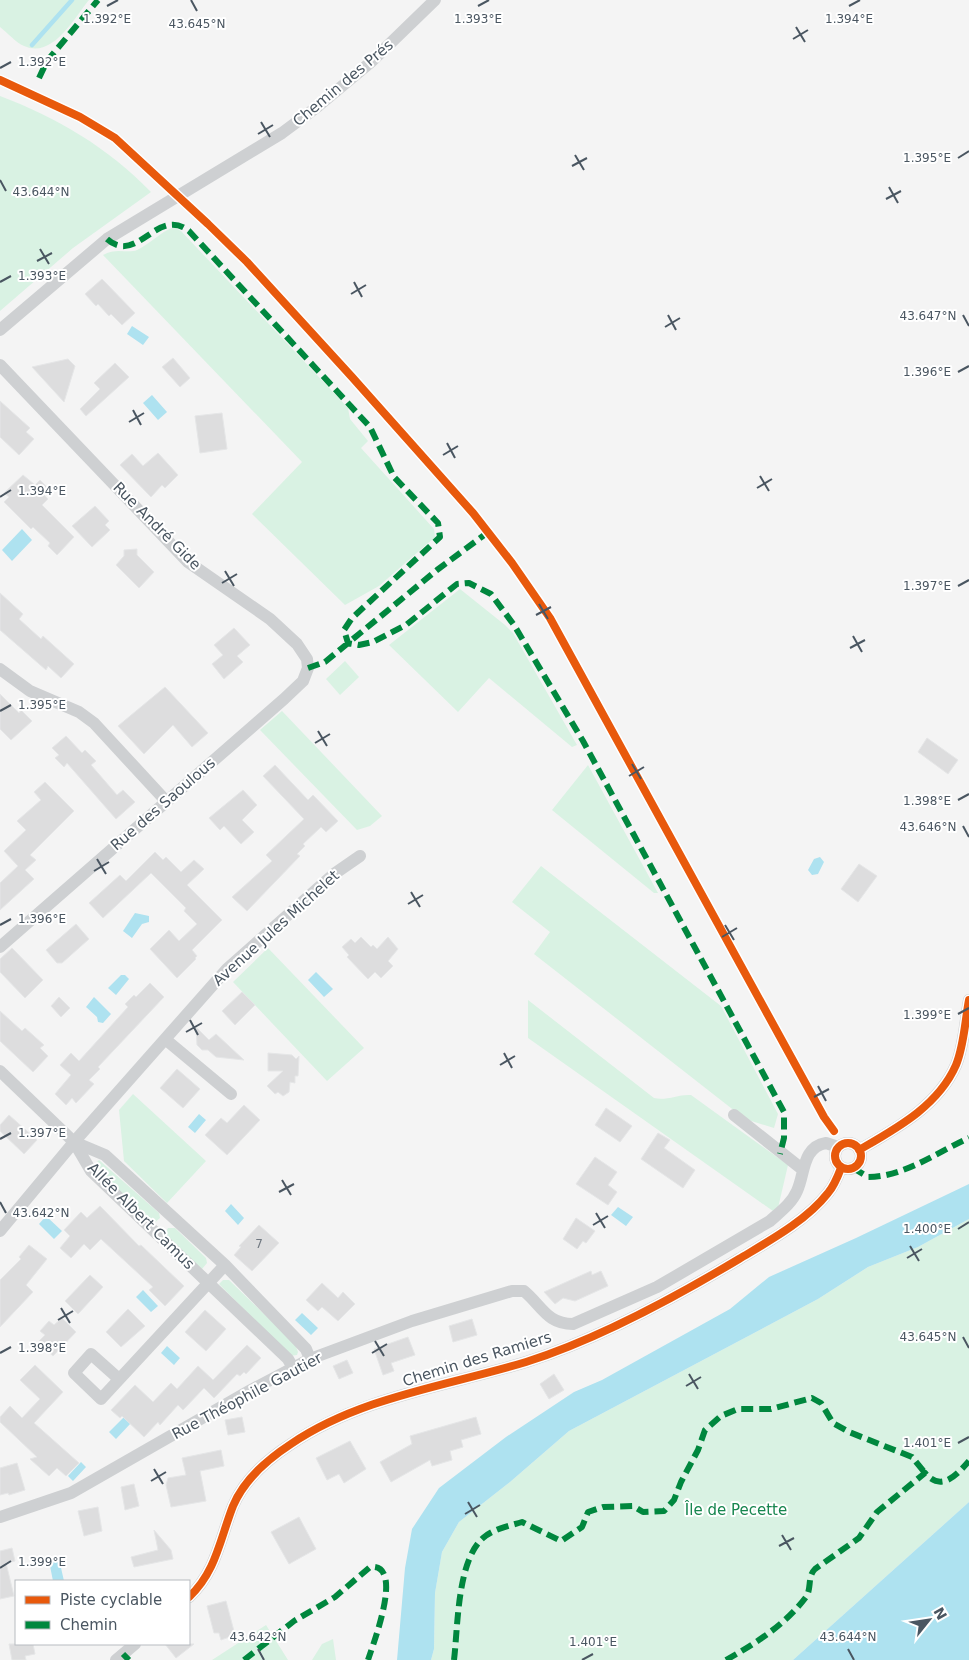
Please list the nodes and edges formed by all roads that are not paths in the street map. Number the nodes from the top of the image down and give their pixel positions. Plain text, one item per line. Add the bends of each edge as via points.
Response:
1 (436, 0) edge
2 (0, 330) edge
3 (0, 365) edge
4 (0, 669) edge
5 (304, 681) joint
6 (166, 802) junction
7 (360, 856) dead end
8 (0, 947) edge
9 (969, 1000) edge
10 (165, 1039) junction
11 (0, 1071) edge
12 (232, 1094) dead end
13 (734, 1115) dead end
14 (74, 1142) junction
15 (838, 1147) junction
16 (859, 1150) junction
17 (841, 1168) junction
18 (802, 1169) junction
19 (171, 1215) junction
20 (0, 1231) edge
21 (156, 1233) junction
22 (225, 1265) junction
23 (208, 1283) junction
24 (310, 1359) junction
25 (292, 1368) junction
26 (119, 1379) dead end
27 (0, 1517) edge
28 (190, 1596) edge
29 (133, 1645) edge
30 (116, 1660) edge

1 - 2 street, Chemin des Prés via 318,108 107,239
3 - 5 street, Rue André Gide via 188,562 270,619 297,644 307,659
4 - 6 street via 30,690 79,712 94,723
5 - 6 street, Rue des Saoulous
6 - 8 street, Rue des Saoulous
7 - 10 street, Avenue Jules Michelet via 334,874 226,969
9 - 16 street via 956,1063 945,1085 907,1122
10 - 12 street
10 - 14 street, Avenue Jules Michelet
11 - 14 street
13 - 18 street
14 - 19 street, Allée Albert Camus via 105,1155
14 - 20 street, Avenue Jules Michelet
14 - 21 street, Allée Albert Camus via 91,1171
15 - 16 street via 849,1143
15 - 17 street via 835,1158
15 - 18 street, Rue Théophile Gautier via 826,1143 814,1148
16 - 17 street via 858,1164 847,1170
17 - 28 street, Chemin des Ramiers via 828,1193 801,1218 685,1291 605,1330 528,1361 365,1405 292,1444 243,1489 212,1568
18 - 24 street, Rue Théophile Gautier via 798,1191 770,1221 657,1287 573,1324 560,1324 550,1319 524,1291 512,1291 412,1321
19 - 21 street
19 - 22 street, Allée Albert Camus
21 - 23 street, Allée Albert Camus
22 - 23 street
22 - 24 street, Allée Albert Camus via 306,1349
23 - 25 street, Allée Albert Camus via 288,1359
23 - 26 street
24 - 25 street, Rue Théophile Gautier
25 - 27 street, Rue Théophile Gautier via 72,1493
29 - 30 street

